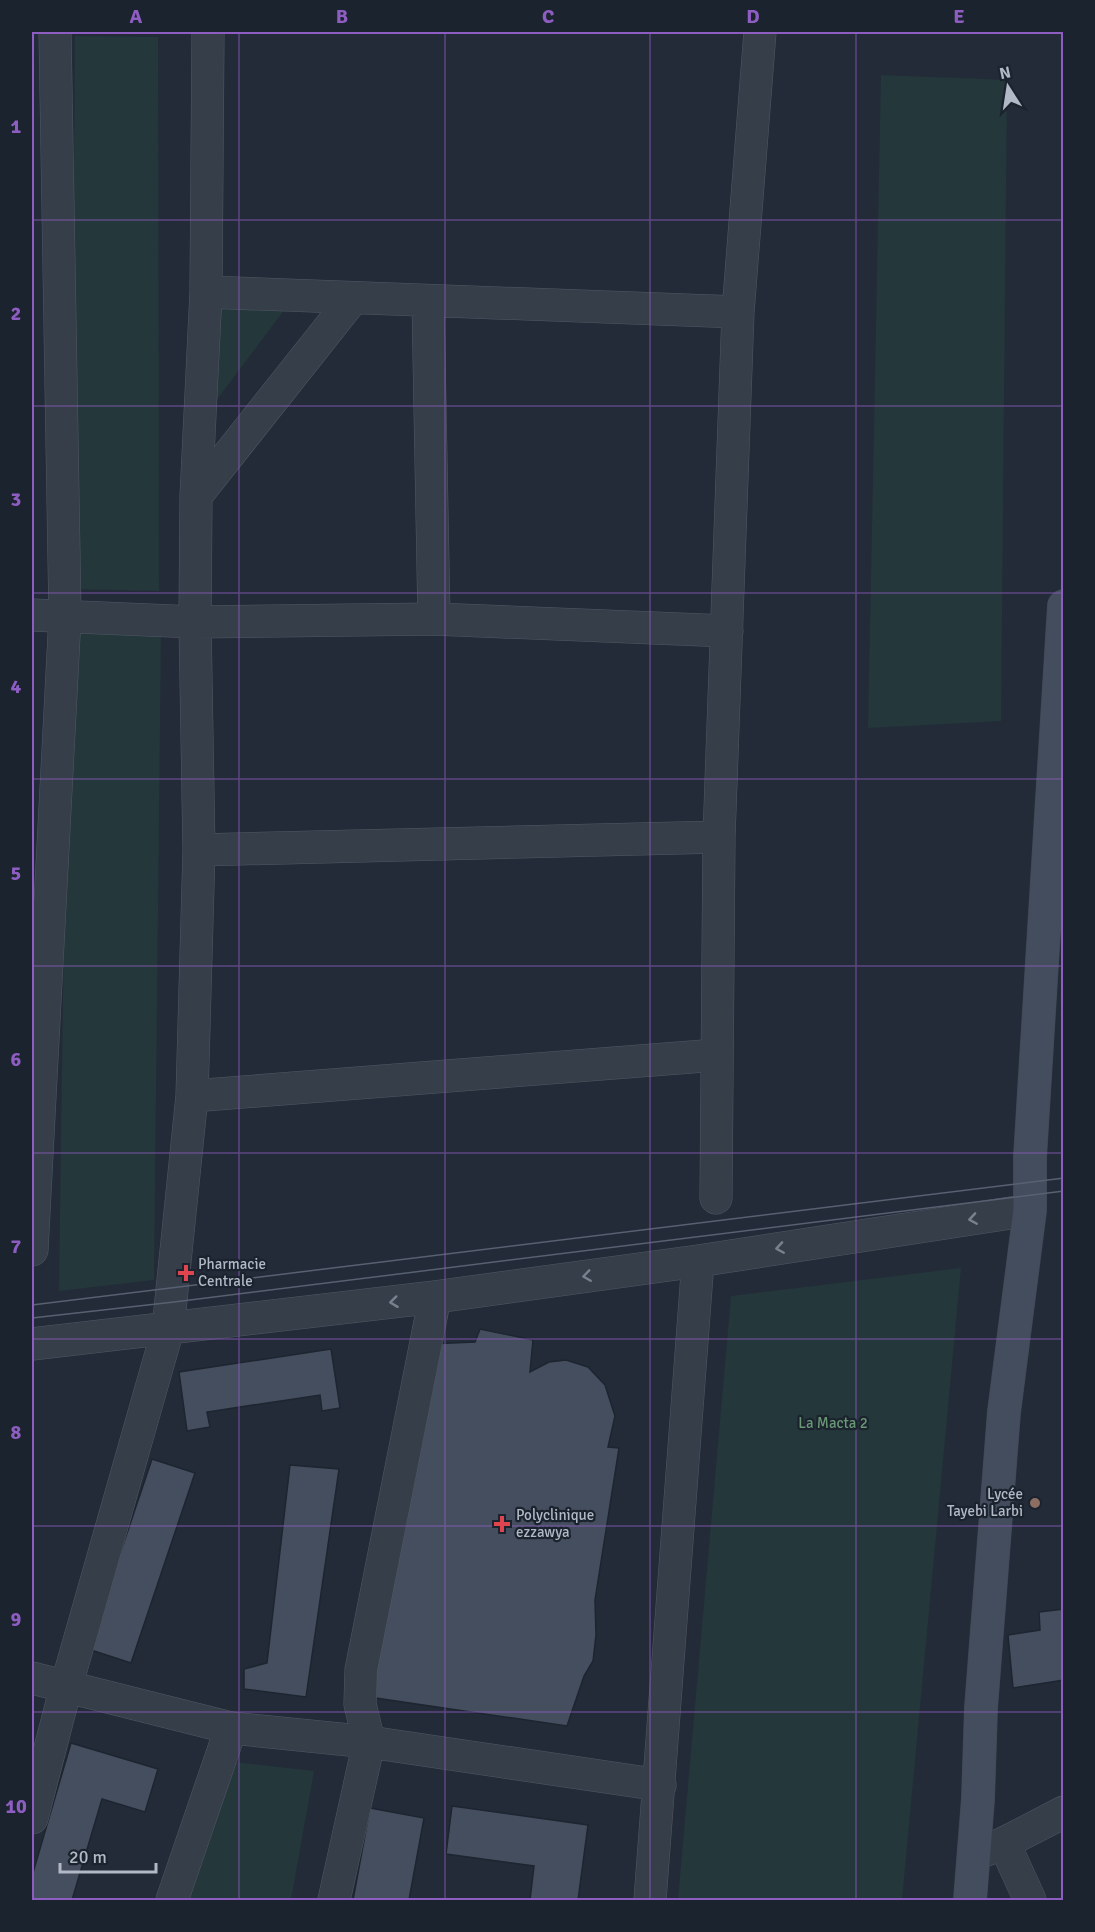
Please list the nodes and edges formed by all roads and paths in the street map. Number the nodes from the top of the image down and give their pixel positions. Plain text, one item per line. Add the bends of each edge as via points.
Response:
1 (55, 32) edge
2 (208, 32) edge
3 (760, 32) edge
4 (206, 292) junction
5 (353, 297) junction
6 (428, 301) junction
7 (738, 312) junction
8 (196, 496) junction
9 (1064, 606) edge
10 (32, 615) edge
11 (65, 616) junction
12 (434, 619) junction
13 (195, 622) junction
14 (727, 631) junction
15 (719, 837) junction
16 (199, 850) junction
17 (717, 1055) junction
18 (192, 1096) junction
19 (716, 1198) dead end
20 (1030, 1210) junction
21 (32, 1250) edge
22 (698, 1261) junction
23 (435, 1297) junction
24 (168, 1329) junction
25 (32, 1344) edge
26 (32, 1678) edge
27 (66, 1687) junction
28 (231, 1728) junction
29 (369, 1742) junction
30 (660, 1785) junction
31 (1064, 1812) edge
32 (32, 1818) edge
33 (1004, 1843) junction
34 (974, 1856) junction
35 (172, 1900) edge
36 (334, 1900) edge
37 (650, 1900) edge
38 (970, 1900) edge
39 (1030, 1900) edge

1 - 11 street
2 - 4 street
3 - 7 street
4 - 5 street
4 - 8 street
5 - 6 street
5 - 8 street
6 - 7 street
6 - 12 street
7 - 14 street
8 - 13 street
9 - 20 main road
10 - 11 street
11 - 13 street
11 - 21 street
12 - 13 street
12 - 14 street
13 - 16 street
14 - 15 street
15 - 16 street
15 - 17 street
16 - 18 street
17 - 18 street
17 - 19 street
18 - 24 street
20 -> 22 street
20 - 34 main road via 1004,1412 981,1707
22 -> 23 street
22 - 30 street
23 -> 24 street
23 - 29 street via 361,1670 360,1704
24 - 25 street
24 - 27 street
26 - 27 street
27 - 28 street
27 - 32 street
28 - 29 street
28 - 35 street
29 - 30 street
29 - 36 street
30 - 37 street
31 - 33 street
33 - 34 street
33 - 39 street
34 - 38 main road

